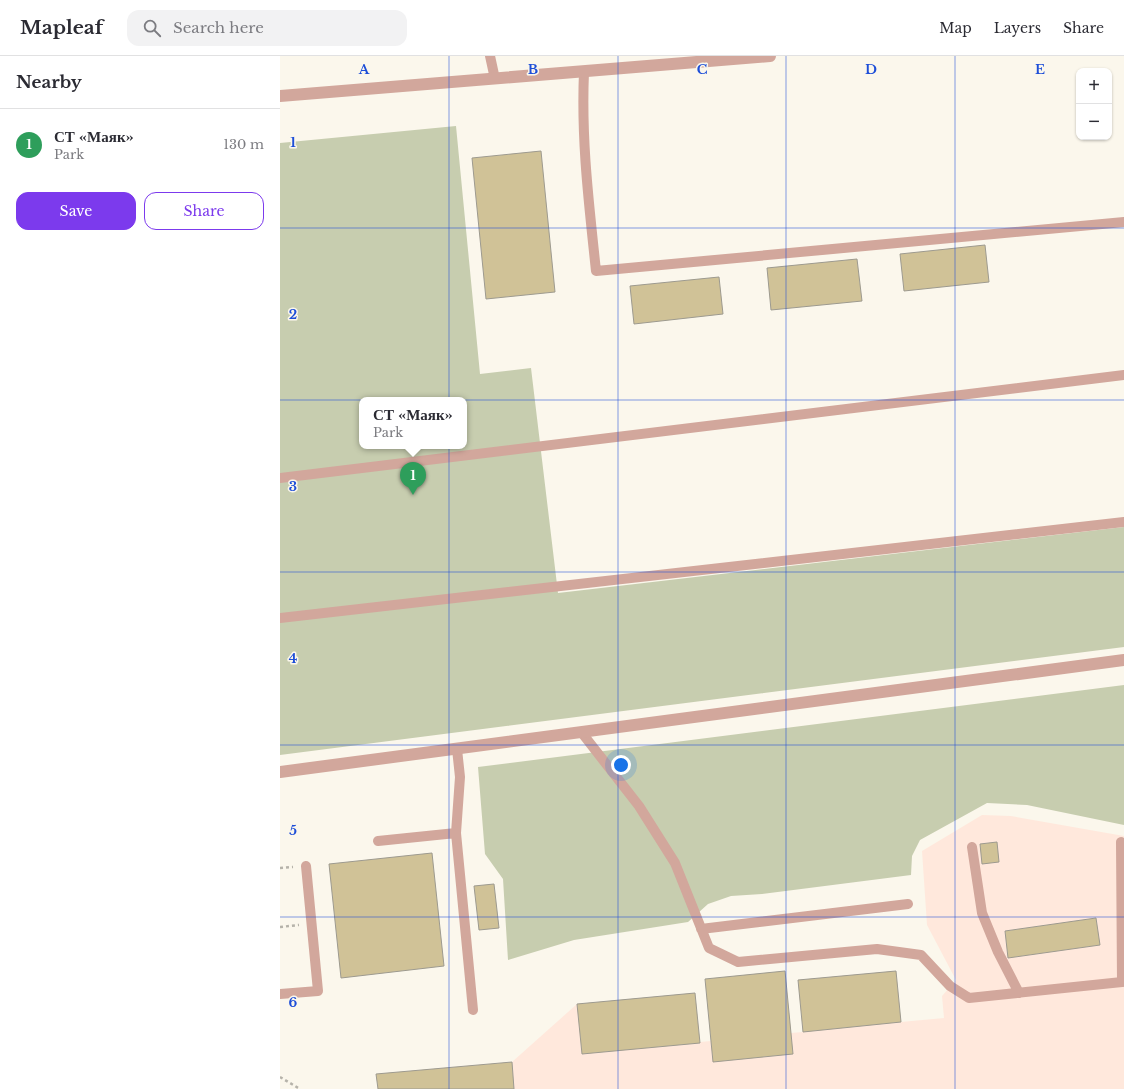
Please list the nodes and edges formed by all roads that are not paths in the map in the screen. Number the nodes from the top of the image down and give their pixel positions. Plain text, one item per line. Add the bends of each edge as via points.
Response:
1 (490, 56) edge
2 (770, 56) edge
3 (584, 72) junction
4 (494, 79) junction
5 (280, 96) edge
6 (1124, 222) edge
7 (1124, 375) edge
8 (280, 478) edge
9 (1124, 522) edge
10 (280, 618) edge
11 (1124, 660) edge
12 (582, 733) junction
13 (457, 749) junction
14 (280, 772) edge
15 (456, 833) junction
16 (378, 841) dead end
17 (1121, 842) dead end
18 (972, 847) dead end
19 (306, 866) dead end
20 (908, 904) dead end
21 (701, 928) junction
22 (1019, 993) junction
23 (280, 994) edge
24 (473, 1010) dead end

1 - 4 lane
2 - 3 street
3 - 4 street
3 - 6 lane via 582,117 596,271
4 - 5 street
7 - 8 lane
9 - 10 lane
11 - 12 street
12 - 13 street
12 - 21 lane via 639,806 674,863
13 - 14 street
13 - 15 lane via 460,777
15 - 16 lane
15 - 24 lane
17 - 22 lane via 1122,982
18 - 22 lane via 982,913
19 - 23 lane via 318,990
20 - 21 lane
21 - 22 lane via 709,948 738,962 877,949 921,956 950,986 969,998

